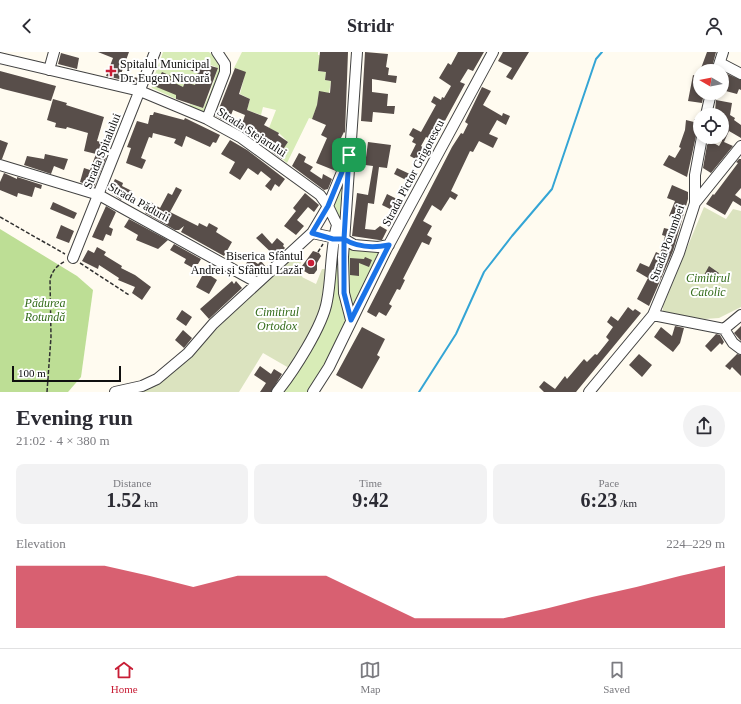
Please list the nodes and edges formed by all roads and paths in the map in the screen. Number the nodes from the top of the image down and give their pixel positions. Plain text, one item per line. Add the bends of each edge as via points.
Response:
1 (54, 52) edge
2 (155, 52) edge
3 (217, 52) edge
4 (357, 52) edge
5 (493, 52) edge
6 (723, 52) edge
7 (0, 58) edge
8 (720, 64) edge
9 (48, 70) junction
10 (729, 70) edge
11 (741, 74) edge
12 (140, 91) junction
13 (207, 119) junction
14 (701, 144) edge
15 (741, 146) edge
16 (349, 155) junction
17 (0, 165) edge
18 (99, 195) junction
19 (696, 203) junction
20 (328, 206) junction
21 (0, 217) edge
22 (337, 225) junction
23 (312, 233) junction
24 (333, 239) junction
25 (344, 239) junction
26 (389, 245) junction
27 (73, 258) junction
28 (256, 282) junction
29 (129, 295) dead end
30 (653, 315) junction
31 (741, 315) edge
32 (351, 320) junction
33 (724, 329) junction
34 (741, 349) edge
35 (47, 392) edge
36 (115, 392) edge
37 (277, 392) edge
38 (314, 392) edge
39 (589, 392) edge

1 - 9 street
2 - 12 street, Strada Spitalului
3 - 13 street via 225,64 224,72
4 - 16 street
5 - 26 street, Strada Pictor Grigorescu
6 - 8 street
7 - 9 street, Strada Stejarului
9 - 12 street, Strada Stejarului
10 - 11 street
12 - 13 street, Strada Stejarului
12 - 18 street, Strada Spitalului
13 - 20 street, Strada Stejarului via 240,137 320,195
14 - 19 street via 695,175
15 - 19 street, Strada Porumbei
16 - 20 street
16 - 25 street
17 - 18 street, Strada Pădurii
18 - 27 street, Strada Spitalului
18 - 28 street, Strada Pădurii
19 - 30 street, Strada Porumbei
20 - 22 street, Strada Stejarului
20 - 23 street
21 - 27 path
22 - 24 street
22 - 25 street, Strada Stejarului
23 - 24 street
23 - 28 street
24 - 25 street
24 - 37 street via 326,309 322,320
25 - 26 street via 354,245
25 - 32 street via 344,293
26 - 32 street, Strada Pictor Grigorescu
27 - 29 path
27 - 35 path via 59,264 50,279 51,337
28 - 36 street via 213,324 188,353 157,379 142,386
30 - 33 street
30 - 39 street, Strada Porumbei
31 - 33 street
32 - 38 street, Strada Pictor Grigorescu
33 - 34 street

